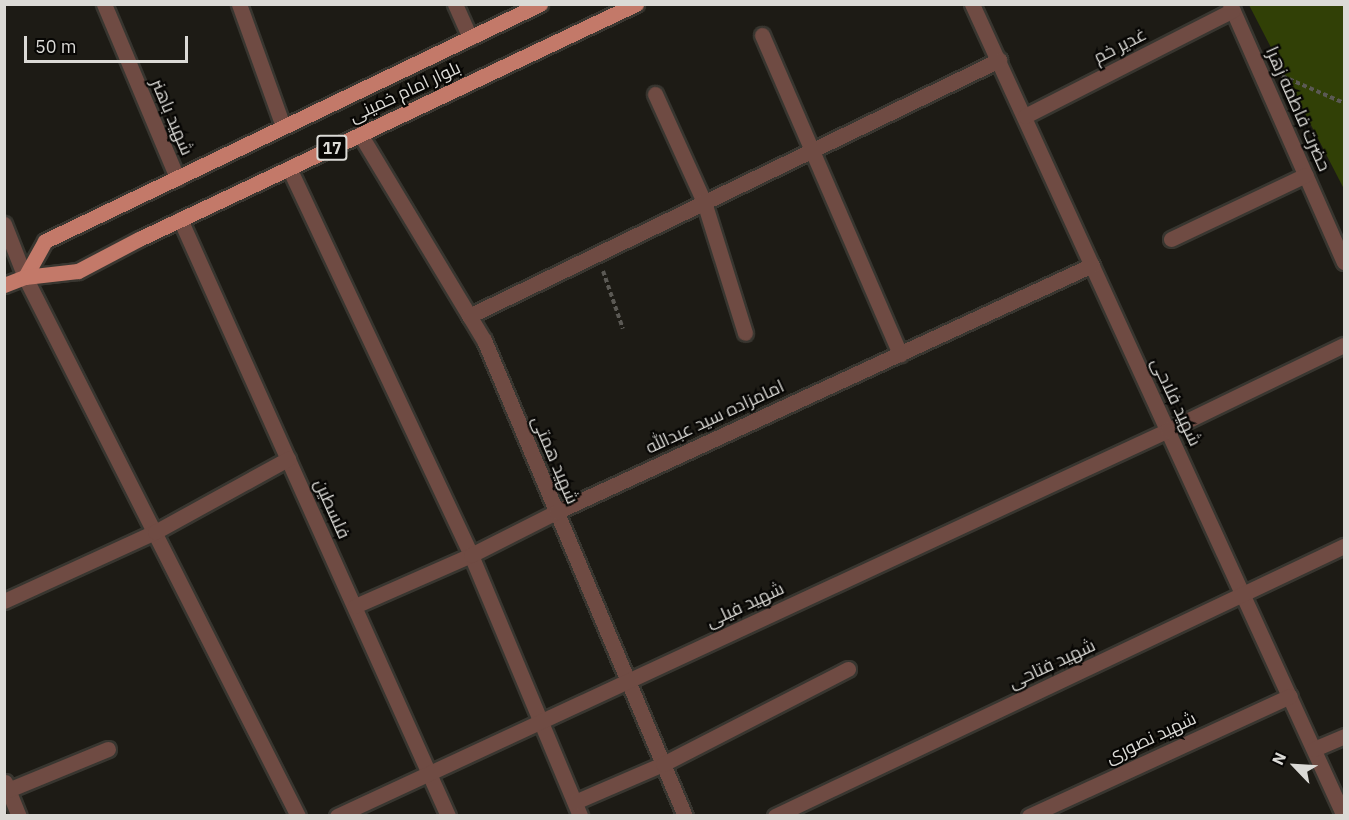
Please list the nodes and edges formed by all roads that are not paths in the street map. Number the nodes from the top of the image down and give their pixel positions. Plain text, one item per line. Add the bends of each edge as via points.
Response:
1 (104, 4) edge
2 (239, 4) edge
3 (454, 4) edge
4 (540, 4) edge
5 (636, 4) edge
6 (972, 4) edge
7 (1232, 8) edge
8 (762, 35) dead end
9 (470, 38) junction
10 (999, 60) junction
11 (655, 94) dead end
12 (1024, 116) junction
13 (283, 126) junction
14 (360, 134) junction
15 (811, 150) junction
16 (289, 168) junction
17 (1306, 175) junction
18 (177, 178) junction
19 (704, 202) junction
20 (180, 219) junction
21 (4, 224) edge
22 (1171, 239) dead end
23 (1344, 262) edge
24 (1092, 265) junction
25 (25, 277) junction
26 (4, 285) edge
27 (469, 316) junction
28 (745, 333) dead end
29 (1344, 345) edge
30 (900, 354) junction
31 (1168, 430) junction
32 (288, 459) junction
33 (556, 512) junction
34 (155, 532) junction
35 (1344, 546) edge
36 (471, 555) junction
37 (1244, 596) junction
38 (4, 601) edge
39 (355, 606) junction
40 (848, 669) dead end
41 (627, 681) junction
42 (1290, 696) junction
43 (543, 720) junction
44 (1344, 736) edge
45 (108, 749) dead end
46 (1314, 749) junction
47 (663, 764) junction
48 (430, 772) junction
49 (6, 786) edge
50 (578, 809) edge
51 (19, 816) edge
52 (298, 816) edge
53 (337, 816) edge
54 (448, 816) edge
55 (686, 816) edge
56 (775, 816) edge
57 (1029, 816) edge
58 (1344, 816) edge

1 - 18 street, شهید باهنر
2 - 13 street
3 - 9 street
4 - 9 main road, بلوار امام خمینی / 17
5 - 14 main road, بلوار امام خمینی / 17
6 - 10 street, شهید فلاحی
7 - 12 street, غدیر خم
7 - 17 street, حضرت فاطمه زهرا
8 - 15 street
9 - 13 main road, بلوار امام خمینی / 17
10 - 12 street, شهید فلاحی
10 - 15 street
11 - 19 street
12 - 24 street, شهید فلاحی
13 - 18 main road, بلوار امام خمینی / 17
14 - 16 main road, بلوار امام خمینی / 17
14 - 27 street, شهید همتی
15 - 19 street
15 - 30 street
16 - 20 main road, بلوار امام خمینی / 17
16 - 36 street
17 - 22 street
17 - 23 street, حضرت فاطمه زهرا
18 - 25 main road, بلوار امام خمینی / 17 via 45,241
19 - 27 street
19 - 28 street
20 - 25 main road, بلوار امام خمینی / 17 via 78,272
20 - 32 street, فلسطین
21 - 25 street
24 - 30 street, امامزاده سید عبدالله
24 - 31 street, شهید فلاحی
25 - 26 main road, بلوار امام خمینی / 17
25 - 34 street
27 - 33 street, شهید همتی via 484,340
29 - 31 street, شهید فیلی
30 - 33 street, امامزاده سید عبدالله
31 - 37 street, شهید فلاحی
31 - 41 street, شهید فیلی
32 - 34 street
32 - 39 street, فلسطین
33 - 36 street, امامزاده سید عبدالله
33 - 41 street, شهید همتی
34 - 38 street
34 - 52 street
35 - 37 street, شهید فتاحی
36 - 39 street, امامزاده سید عبدالله
36 - 43 street
37 - 42 street, شهید فلاحی
37 - 56 street, شهید فتاحی
39 - 48 street, فلسطین
40 - 47 street
41 - 43 street, شهید فیلی
41 - 47 street, شهید همتی
42 - 46 street, شهید فلاحی
42 - 57 street, شهید نصوری
43 - 48 street, شهید فیلی
43 - 50 street
44 - 46 street
45 - 49 street
46 - 58 street, شهید فلاحی
47 - 50 street
47 - 55 street, شهید همتی
48 - 53 street, شهید فیلی
48 - 54 street, فلسطین
49 - 51 street

